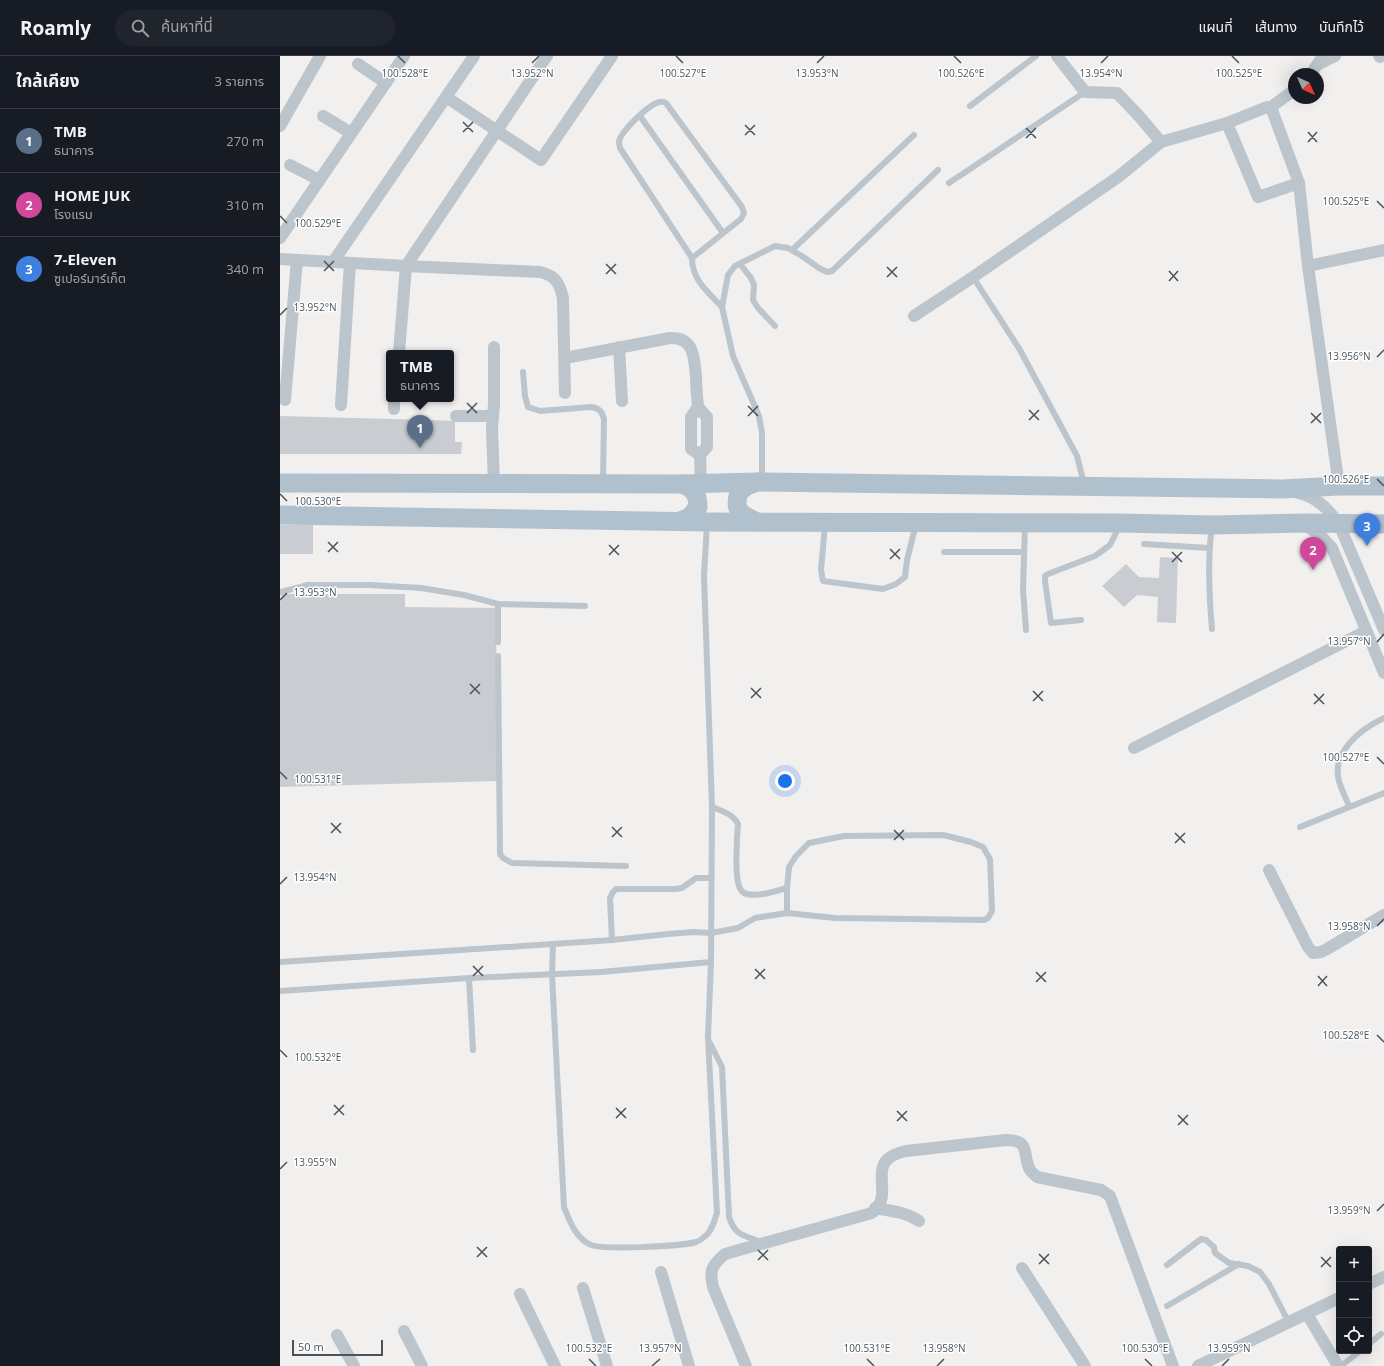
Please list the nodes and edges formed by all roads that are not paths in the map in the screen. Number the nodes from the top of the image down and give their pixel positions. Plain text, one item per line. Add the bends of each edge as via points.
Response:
1 (320, 56) edge
2 (404, 56) edge
3 (474, 56) edge
4 (547, 56) edge
5 (612, 56) edge
6 (1036, 56) edge
7 (1057, 56) edge
8 (1336, 56) edge
9 (358, 64) dead end
10 (1317, 65) edge
11 (386, 83) junction
12 (1085, 92) junction
13 (1288, 94) edge
14 (446, 97) junction
15 (970, 106) dead end
16 (1270, 108) junction
17 (323, 116) dead end
18 (640, 116) junction
19 (1227, 123) junction
20 (280, 126) edge
21 (497, 132) junction
22 (351, 133) junction
23 (914, 135) dead end
24 (1161, 142) junction
25 (290, 165) dead end
26 (938, 170) dead end
27 (319, 180) junction
28 (949, 183) dead end
29 (1298, 183) junction
30 (282, 230) edge
31 (723, 233) junction
32 (792, 250) junction
33 (1384, 250) edge
34 (692, 258) junction
35 (280, 259) edge
36 (297, 260) junction
37 (333, 262) junction
38 (350, 263) junction
39 (740, 264) junction
40 (406, 266) junction
41 (1308, 266) junction
42 (973, 277) junction
43 (722, 307) junction
44 (914, 316) dead end
45 (775, 326) dead end
46 (494, 347) dead end
47 (619, 347) junction
48 (399, 350) edge
49 (565, 358) junction
50 (523, 372) dead end
51 (566, 393) dead end
52 (285, 400) dead end
53 (622, 401) dead end
54 (341, 405) dead end
55 (456, 416) dead end
56 (492, 416) junction
57 (760, 482) junction
58 (280, 483) edge
59 (494, 483) junction
60 (603, 484) junction
61 (682, 484) junction
62 (701, 484) junction
63 (1084, 486) junction
64 (1339, 486) junction
65 (1384, 486) edge
66 (1282, 489) junction
67 (280, 514) edge
68 (680, 521) junction
69 (707, 522) junction
70 (757, 522) junction
71 (826, 522) junction
72 (917, 523) junction
73 (1026, 523) junction
74 (1120, 523) junction
75 (1304, 524) junction
76 (1339, 524) junction
77 (1384, 524) edge
78 (1212, 525) junction
79 (1144, 544) dead end
80 (1209, 548) junction
81 (944, 552) dead end
82 (1024, 552) junction
83 (280, 592) edge
84 (498, 604) junction
85 (585, 606) dead end
86 (1081, 620) dead end
87 (1212, 629) dead end
88 (1026, 630) dead end
89 (1366, 630) junction
90 (1384, 630) edge
91 (498, 642) dead end
92 (498, 656) dead end
93 (1384, 673) edge
94 (1384, 718) edge
95 (1134, 748) dead end
96 (1384, 793) edge
97 (1349, 806) junction
98 (712, 807) junction
99 (1300, 827) dead end
100 (626, 866) dead end
101 (1268, 870) dead end
102 (711, 878) junction
103 (787, 888) junction
104 (787, 914) junction
105 (1384, 915) edge
106 (711, 933) junction
107 (612, 940) junction
108 (553, 944) junction
109 (280, 962) edge
110 (712, 962) junction
111 (552, 975) junction
112 (470, 978) junction
113 (280, 990) edge
114 (708, 1037) junction
115 (473, 1050) dead end
116 (875, 1208) junction
117 (919, 1221) dead end
118 (765, 1243) junction
119 (1239, 1264) junction
120 (1167, 1265) dead end
121 (1022, 1268) dead end
122 (661, 1272) dead end
123 (1384, 1277) edge
124 (1372, 1283) edge
125 (583, 1288) dead end
126 (520, 1294) dead end
127 (1336, 1300) edge
128 (1167, 1306) dead end
129 (1307, 1314) junction
130 (1289, 1323) junction
131 (404, 1332) dead end
132 (1382, 1334) dead end
133 (337, 1335) dead end
134 (1372, 1342) edge
135 (1355, 1354) edge
136 (1336, 1365) edge
137 (354, 1366) edge
138 (422, 1366) edge
139 (555, 1366) edge
140 (607, 1366) edge
141 (689, 1366) edge
142 (746, 1366) edge
143 (1085, 1366) edge
144 (1173, 1366) edge
145 (1198, 1366) edge

1 - 20 street
2 - 11 street
3 - 14 street
4 - 21 street
5 - 21 street via 541,160
6 - 15 lane
7 - 12 street
8 - 10 street
9 - 11 street
11 - 22 street
12 - 24 street via 1117,93
12 - 28 lane
13 - 16 street
14 - 21 street
14 - 37 street
16 - 19 street
16 - 29 street
17 - 22 street
18 - 31 lane
18 - 31 lane via 656,103 666,103 738,200 744,213 741,219
18 - 34 lane via 623,134 619,141 620,148
19 - 24 street
19 - 29 street via 1258,197
21 - 40 street
22 - 27 street
23 - 32 lane
24 - 42 street via 1118,177
25 - 27 street
26 - 32 lane via 832,271 823,270
27 - 30 street
29 - 41 street
31 - 34 lane
32 - 39 lane via 776,246
33 - 41 street
34 - 43 lane via 696,278
35 - 36 street
36 - 37 street
36 - 52 street
37 - 38 street
38 - 40 street
38 - 54 street
39 - 43 lane via 728,275
39 - 45 lane via 754,285 753,300
40 - 48 street
40 - 49 street via 540,272 552,275 560,287 562,298
41 - 64 street
42 - 44 street
42 - 63 lane via 1020,350 1077,456
43 - 57 lane via 733,356 759,416 762,433
46 - 56 street
47 - 49 street
47 - 53 street
47 - 62 street via 670,338 689,344 694,354 698,407 691,418 691,449 700,455
49 - 51 street
50 - 60 lane via 525,396 528,407 533,410 540,412 591,407 602,412
55 - 56 street
56 - 59 street
57 - 62 main road
57 - 63 main road
57 - 70 main road via 739,492 736,504 738,511
58 - 59 main road
59 - 60 main road
60 - 61 main road
61 - 62 main road
61 - 68 main road via 693,490 698,507 690,517
63 - 66 main road
64 - 65 main road
64 - 66 main road
66 - 76 street via 1315,499
67 - 68 main road
68 - 69 main road
69 - 70 main road
69 - 98 lane via 704,576
70 - 71 main road
71 - 72 main road
71 - 72 lane via 821,570 823,581 883,589 905,577
72 - 73 main road
73 - 74 main road
73 - 82 lane
74 - 78 main road
74 - 86 lane via 1110,545 1096,556 1045,576 1051,623
75 - 76 main road
75 - 78 main road
75 - 89 street via 1332,548
76 - 77 main road
76 - 90 street
78 - 80 lane
79 - 80 lane
80 - 87 lane
81 - 82 lane
82 - 88 lane
83 - 84 lane via 308,585 370,585 421,588
84 - 85 lane
84 - 91 lane
89 - 93 street
89 - 95 street
92 - 100 lane via 500,854 512,863
94 - 97 lane via 1370,725 1349,743 1338,763 1338,780
96 - 97 lane
97 - 99 lane
98 - 102 lane
98 - 103 lane via 735,818 738,824 739,888 748,894 761,894
101 - 105 street via 1313,953 1327,949
102 - 106 lane
102 - 107 lane via 696,878 682,888 675,889 616,889 610,898
103 - 104 lane
103 - 104 lane via 789,867 809,843 844,836 944,835 983,847 990,859 992,911 984,920 835,918
104 - 106 lane via 755,918 738,928
106 - 107 lane via 693,932
106 - 110 lane
107 - 108 lane
108 - 109 lane
108 - 111 lane
110 - 111 lane
110 - 114 lane
111 - 112 lane
111 - 114 lane via 564,1207 579,1238 591,1246 648,1247 696,1242 706,1236 714,1224 717,1213
112 - 113 lane
112 - 115 lane
114 - 118 lane via 722,1067 729,1217 735,1231
116 - 117 street via 902,1212
116 - 118 street via 861,1216
116 - 144 street via 882,1192 882,1168 887,1159 894,1154 1006,1140 1020,1142 1025,1148 1031,1171 1037,1177 1101,1190 1110,1196
118 - 142 street via 725,1254 715,1262 710,1274
119 - 120 lane via 1222,1259 1210,1243 1201,1239
119 - 128 lane
119 - 130 lane via 1260,1272
121 - 143 street
122 - 141 street
123 - 124 street
125 - 140 street
126 - 139 street
127 - 129 street
129 - 130 street
129 - 136 street
130 - 145 street
131 - 138 street
132 - 134 lane
133 - 137 street
135 - 136 lane

